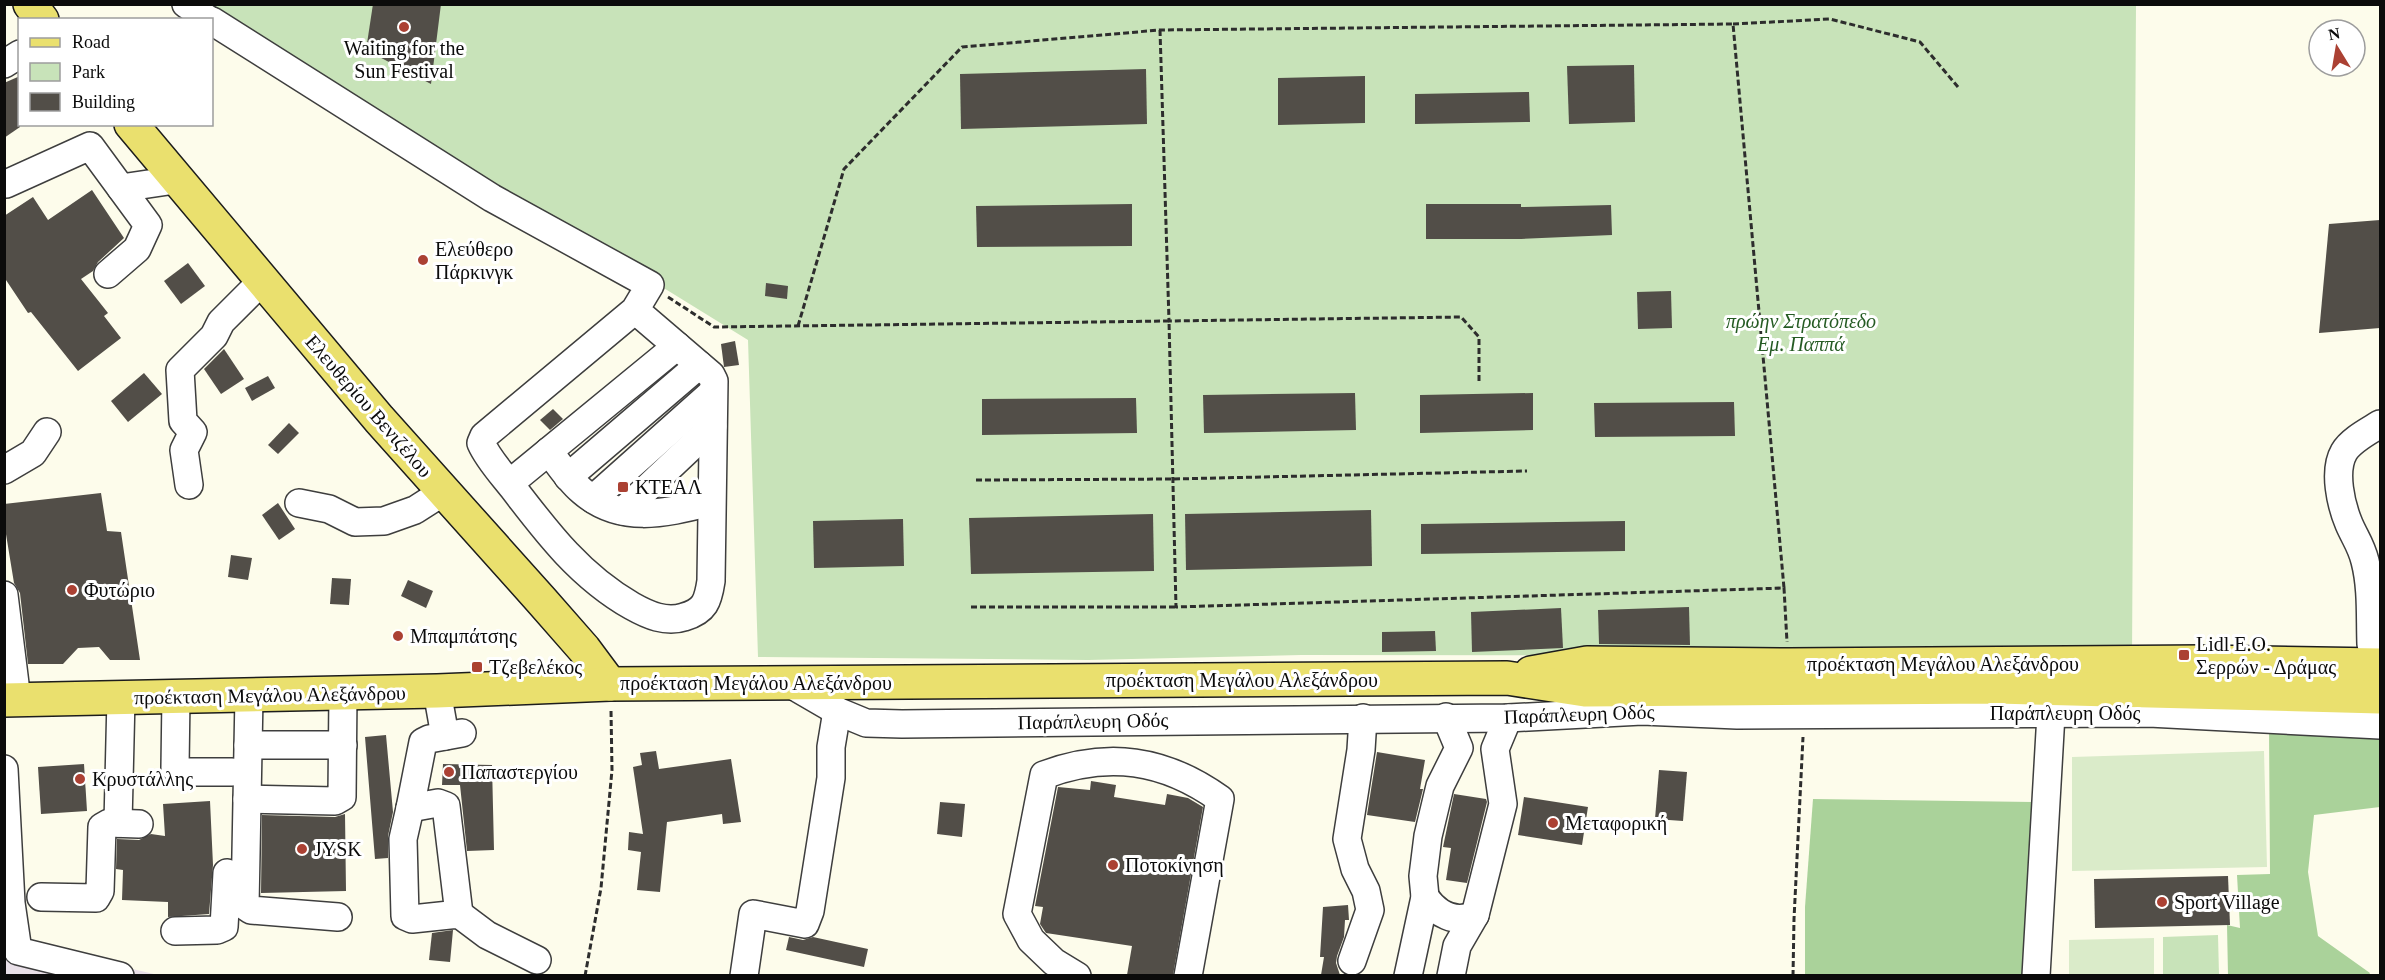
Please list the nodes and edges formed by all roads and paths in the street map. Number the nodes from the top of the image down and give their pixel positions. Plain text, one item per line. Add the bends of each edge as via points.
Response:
1 (30, 4) edge
2 (186, 4) edge
3 (40, 18) edge
4 (207, 18) edge
5 (213, 22) edge
6 (1733, 24) junction
7 (1160, 30) junction
8 (18, 55) edge
9 (4, 64) edge
10 (1958, 87) dead end
11 (132, 126) edge
12 (95, 135) edge
13 (175, 180) junction
14 (6, 184) edge
15 (121, 188) junction
16 (108, 274) dead end
17 (262, 281) junction
18 (650, 285) junction
19 (635, 310) junction
20 (1169, 321) junction
21 (798, 326) junction
22 (677, 346) junction
23 (699, 365) junction
24 (1479, 384) dead end
25 (713, 392) junction
26 (2380, 424) edge
27 (713, 426) junction
28 (47, 432) dead end
29 (549, 451) junction
30 (4, 470) edge
31 (1527, 471) dead end
32 (568, 477) junction
33 (1173, 479) junction
34 (976, 480) dead end
35 (510, 483) junction
36 (189, 486) dead end
37 (443, 492) junction
38 (593, 499) junction
39 (711, 502) junction
40 (299, 503) dead end
41 (622, 511) junction
42 (1784, 588) junction
43 (4, 595) edge
44 (971, 607) dead end
45 (1176, 607) junction
46 (2377, 651) edge
47 (1780, 676) junction
48 (787, 682) junction
49 (610, 684) junction
50 (437, 692) junction
51 (343, 693) junction
52 (242, 696) junction
53 (2336, 696) junction
54 (176, 697) junction
55 (122, 698) junction
56 (2380, 698) edge
57 (11, 700) edge
58 (2380, 706) edge
59 (837, 711) junction
60 (1642, 711) junction
61 (1803, 714) junction
62 (2051, 714) junction
63 (1446, 717) junction
64 (1363, 718) junction
65 (1508, 718) junction
66 (1123, 720) junction
67 (2380, 725) edge
68 (248, 745) junction
69 (343, 745) junction
70 (1459, 748) junction
71 (1495, 749) junction
72 (1123, 761) junction
73 (4, 769) edge
74 (231, 772) junction
75 (247, 799) junction
76 (410, 808) junction
77 (41, 897) dead end
78 (1425, 897) junction
79 (459, 914) junction
80 (1475, 915) junction
81 (338, 916) dead end
82 (176, 930) dead end
83 (11, 955) edge
84 (537, 960) dead end
85 (1352, 961) dead end
86 (120, 975) edge
87 (585, 975) edge
88 (744, 975) edge
89 (1077, 975) edge
90 (1188, 975) edge
91 (1408, 975) edge
92 (1451, 975) edge
93 (1793, 975) edge
94 (2036, 975) edge

1 - 3 main road
2 - 4 street
5 - 18 street via 492,198
6 - 7 path
6 - 10 path via 1830,19 1920,42
6 - 42 path
7 - 20 path
7 - 21 path via 962,47 844,170
8 - 9 street
11 - 13 main road, Ελευθερίου Βενιζέλου
12 - 14 street
12 - 15 street
13 - 15 street
13 - 17 main road, Ελευθερίου Βενιζέλου
15 - 16 street via 148,225 137,249
17 - 36 street via 180,370 183,421 193,432 184,450
17 - 37 main road, Ελευθερίου Βενιζέλου
18 - 19 street
18 - 21 path via 714,327
19 - 22 street
19 - 35 street via 481,439 482,446
20 - 21 path
20 - 24 path via 1461,317 1479,338
20 - 33 path
22 - 23 street
22 - 29 street
23 - 25 street via 712,376
23 - 32 street
25 - 27 street
25 - 38 street
26 - 46 street via 2344,451 2339,468 2344,511 2366,565
27 - 39 street
27 - 41 street
28 - 30 street via 33,453
29 - 32 street
29 - 35 street
31 - 33 path
32 - 38 street
33 - 34 path
33 - 45 path
35 - 39 street via 579,568 615,596 650,616 676,620 695,614 708,600
37 - 40 street via 415,510 384,521 355,522 329,509
37 - 49 main road, Ελευθερίου Βενιζέλου via 548,608
38 - 41 street
39 - 41 street via 650,515
42 - 45 path
42 - 47 path
43 - 57 street
44 - 45 path
46 - 47 main road, προέκταση Μεγάλου Αλεξάνδρου via 2204,662
47 - 48 main road, προέκταση Μεγάλου Αλεξάνδρου via 1585,690 1507,678
47 - 53 main road, προέκταση Μεγάλου Αλεξάνδρου
47 - 60 main road
48 - 49 main road, προέκταση Μεγάλου Αλεξάνδρου
48 - 59 street, Παράπλευρη Οδός
49 - 50 main road, προέκταση Μεγάλου Αλεξάνδρου
49 - 87 path via 612,770 601,888
50 - 51 main road, προέκταση Μεγάλου Αλεξάνδρου
50 - 76 street via 454,735 423,742
51 - 52 main road, προέκταση Μεγάλου Αλεξάνδρου
51 - 69 street
52 - 54 main road, προέκταση Μεγάλου Αλεξάνδρου
52 - 68 street
52 - 74 street
53 - 56 main road, προέκταση Μεγάλου Αλεξάνδρου
53 - 58 main road
54 - 55 main road, προέκταση Μεγάλου Αλεξάνδρου
54 - 74 street via 175,768 182,772
55 - 57 main road, προέκταση Μεγάλου Αλεξάνδρου
55 - 77 street via 128,824 105,824 101,831 99,895 92,899
59 - 66 street, Παράπλευρη Οδός via 866,723
59 - 88 street via 831,778 810,911 805,924 753,914
60 - 61 street, Παράπλευρη Οδός
60 - 65 street, Παράπλευρη Οδός
61 - 62 street, Παράπλευρη Οδός
61 - 93 path
62 - 67 street, Παράπλευρη Οδός via 2160,714
62 - 94 street
63 - 64 street, Παράπλευρη Οδός
63 - 65 street, Παράπλευρη Οδός
63 - 70 street
64 - 66 street, Παράπλευρη Οδός
64 - 85 street via 1347,839 1370,910
65 - 71 street
66 - 72 street
68 - 69 street
68 - 75 street
69 - 75 street via 343,792 339,800
70 - 71 street via 1476,753
70 - 78 street via 1440,786 1428,836 1423,876
71 - 80 street via 1503,804
72 - 89 street via 1083,763 1044,776 1017,914 1031,940 1054,962
72 - 90 street via 1185,776 1220,799
73 - 83 street
74 - 82 street via 224,927
75 - 81 street via 245,906 252,910
76 - 79 street via 438,803 446,806
76 - 79 street via 403,839 405,916 411,919
78 - 80 street via 1447,916 1467,919
78 - 91 street
79 - 84 street via 487,936
80 - 92 street via 1457,946
83 - 86 street

